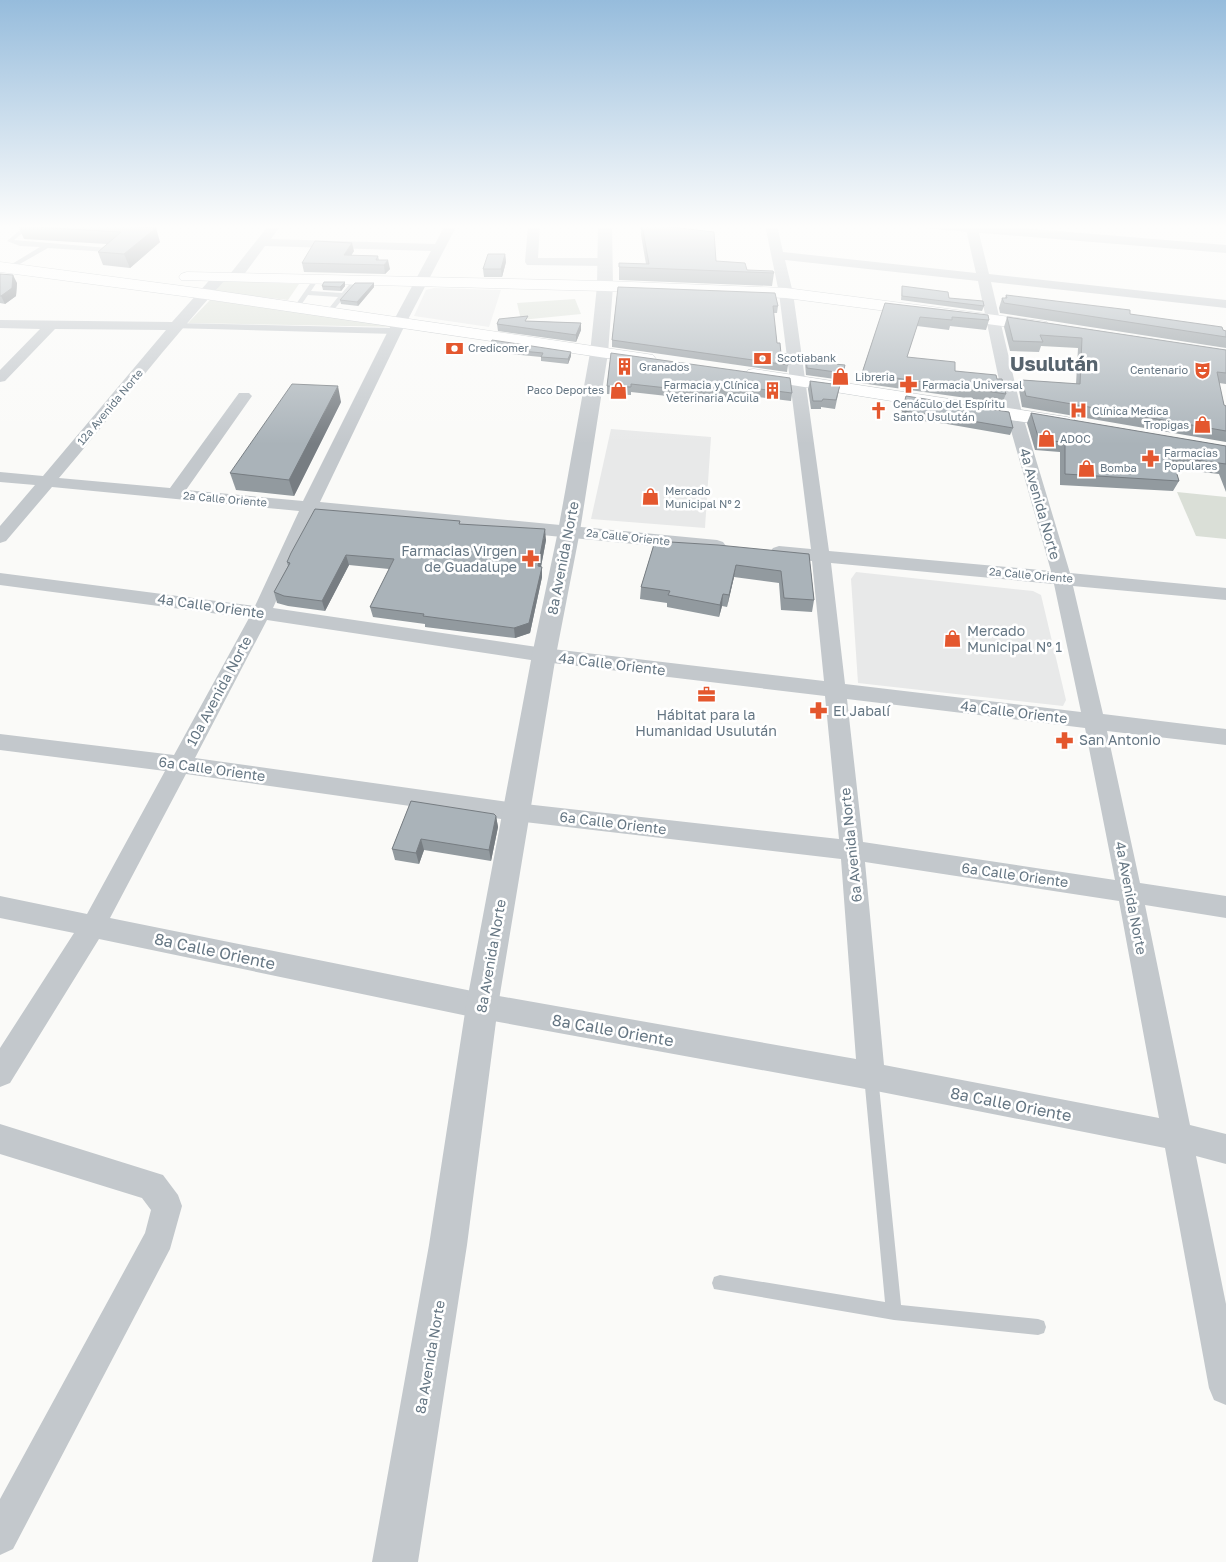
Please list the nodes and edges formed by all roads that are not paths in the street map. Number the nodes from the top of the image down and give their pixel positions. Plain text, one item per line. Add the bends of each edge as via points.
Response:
1 (201, 298) edge
2 (231, 298) edge
3 (304, 298) edge
4 (341, 298) edge
5 (414, 298) edge
6 (604, 298) edge
7 (787, 298) edge
8 (825, 298) edge
9 (989, 298) edge
10 (1173, 298) edge
11 (1226, 304) edge
12 (297, 308) junction
13 (329, 312) junction
14 (994, 319) junction
15 (0, 324) edge
16 (51, 325) junction
17 (176, 326) junction
18 (398, 327) junction
19 (1061, 329) edge
20 (599, 353) junction
21 (668, 362) edge
22 (737, 372) edge
23 (0, 378) edge
24 (796, 380) junction
25 (244, 396) dead end
26 (1014, 414) junction
27 (1082, 425) edge
28 (0, 477) edge
29 (47, 480) junction
30 (174, 494) junction
31 (309, 507) junction
32 (569, 532) junction
33 (0, 537) edge
34 (733, 548) edge
35 (762, 551) edge
36 (821, 556) junction
37 (1062, 578) junction
38 (0, 579) edge
39 (1226, 594) edge
40 (261, 613) junction
41 (544, 655) junction
42 (835, 690) junction
43 (1094, 721) junction
44 (1226, 737) edge
45 (0, 742) edge
46 (179, 764) junction
47 (516, 812) junction
48 (852, 850) junction
49 (1130, 892) junction
50 (0, 907) edge
51 (1226, 907) edge
52 (93, 926) junction
53 (482, 1006) junction
54 (0, 1073) edge
55 (871, 1076) junction
56 (1177, 1136) junction
57 (0, 1139) edge
58 (1226, 1148) edge
59 (720, 1283) dead end
60 (894, 1312) junction
61 (1038, 1327) dead end
62 (1226, 1388) edge
63 (0, 1536) edge
64 (395, 1562) edge

1 - 17 street, 12a Avenida Norte
2 - 12 main road
3 - 12 lane
4 - 13 lane
5 - 18 street, 10a Avenida Norte
6 - 20 street, 8a Avenida Norte
7 - 24 street, 6a Avenida Norte
8 - 14 main road
9 - 14 street, 4a Avenida Norte
10 - 11 street
12 - 13 main road
13 - 18 main road
14 - 19 main road
14 - 26 street, 4a Avenida Norte
15 - 16 street
16 - 17 street
16 - 23 street
17 - 18 street
17 - 29 street, 12a Avenida Norte
18 - 20 main road
18 - 31 street, 10a Avenida Norte
20 - 21 main road
20 - 32 street, 8a Avenida Norte
22 - 24 main road
24 - 26 main road
24 - 36 street, 6a Avenida Norte
25 - 30 street
26 - 27 main road
26 - 37 street, 4a Avenida Norte
28 - 29 street, 2a Calle Oriente
29 - 30 street, 2a Calle Oriente
29 - 33 street, 12a Avenida Norte
30 - 31 street, 2a Calle Oriente
31 - 32 street, 2a Calle Oriente
31 - 40 street, 10a Avenida Norte
32 - 34 street, 2a Calle Oriente
32 - 41 street, 8a Avenida Norte
35 - 36 street, 2a Calle Oriente
36 - 37 street, 2a Calle Oriente
36 - 42 street, 6a Avenida Norte
37 - 39 street, 2a Calle Oriente
37 - 43 street, 4a Avenida Norte
38 - 40 street, 4a Calle Oriente
40 - 41 street, 4a Calle Oriente
40 - 46 street, 10a Avenida Norte
41 - 42 street, 4a Calle Oriente
41 - 47 street, 8a Avenida Norte
42 - 43 street, 4a Calle Oriente
42 - 48 street, 6a Avenida Norte
43 - 44 street, 4a Calle Oriente
43 - 49 street, 4a Avenida Norte
45 - 46 street, 6a Calle Oriente
46 - 47 street, 6a Calle Oriente
46 - 52 street, 10a Avenida Norte
47 - 48 street, 6a Calle Oriente
47 - 53 street, 8a Avenida Norte
48 - 49 street, 6a Calle Oriente
48 - 55 street, 6a Avenida Norte
49 - 51 street, 6a Calle Oriente
49 - 56 street, 4a Avenida Norte
50 - 52 street, 8a Calle Oriente
52 - 53 street, 8a Calle Oriente
52 - 54 street, 10a Avenida Norte
53 - 55 street, 8a Calle Oriente
53 - 64 street, 8a Avenida Norte via 448,1245
55 - 56 street, 8a Calle Oriente
55 - 60 lane, 6a Avenida Norte
56 - 58 street, 8a Calle Oriente
56 - 62 street, 4a Avenida Norte
57 - 63 street via 152,1186 167,1206 159,1238
59 - 60 lane
60 - 61 lane

